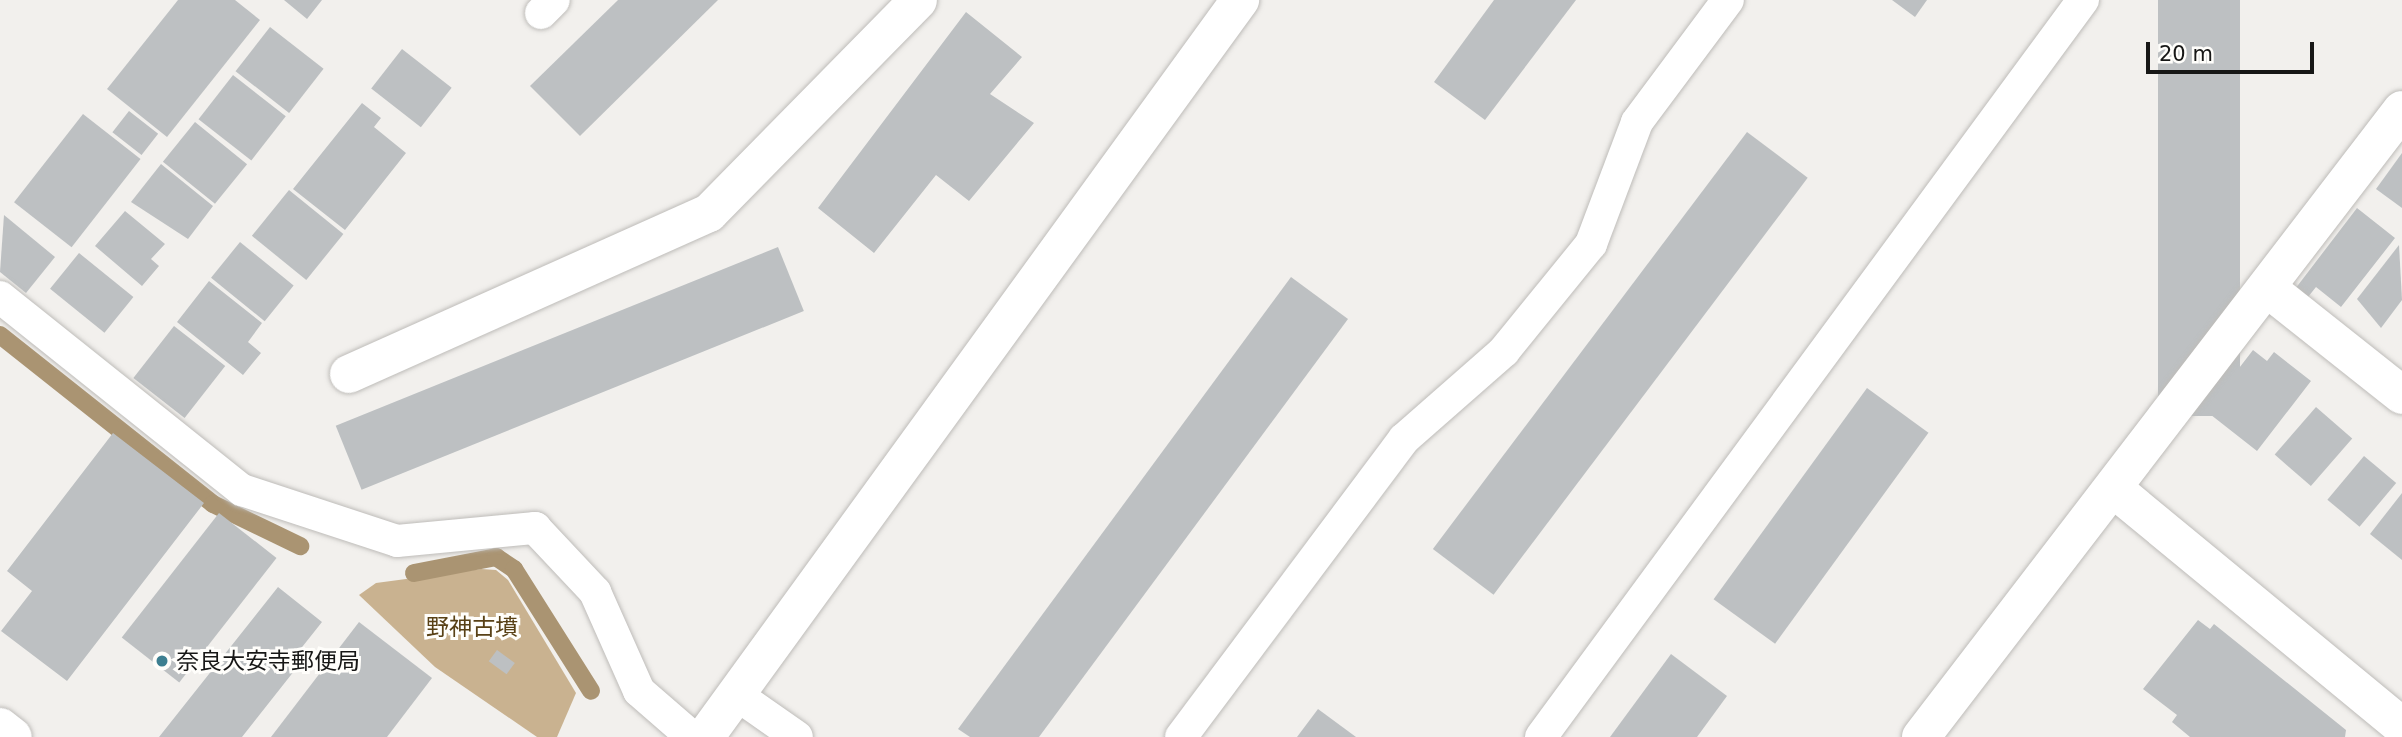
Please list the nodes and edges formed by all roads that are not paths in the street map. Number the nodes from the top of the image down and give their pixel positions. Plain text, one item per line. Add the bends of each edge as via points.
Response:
1 (918, 0) edge
2 (1728, 0) edge
3 (2083, 0) edge
4 (1238, 1) edge
5 (2402, 110) edge
6 (2267, 288) junction
7 (0, 297) edge
8 (349, 374) dead end
9 (2402, 395) edge
10 (2114, 489) junction
11 (737, 695) junction
12 (0, 727) edge
13 (2394, 729) edge
14 (13, 737) edge
15 (692, 737) edge
16 (705, 737) edge
17 (797, 737) edge
18 (1181, 737) edge
19 (1541, 737) edge
20 (1921, 737) edge

1 - 8 street via 709,213
2 - 18 lane via 1637,121 1591,244 1504,351 1404,439
3 - 19 lane
4 - 11 street
5 - 6 street
6 - 9 street
6 - 10 street
7 - 15 lane via 243,490 397,541 535,528 595,592 639,691
10 - 13 street
10 - 20 street via 2034,584
11 - 16 street
11 - 17 lane
12 - 14 street

